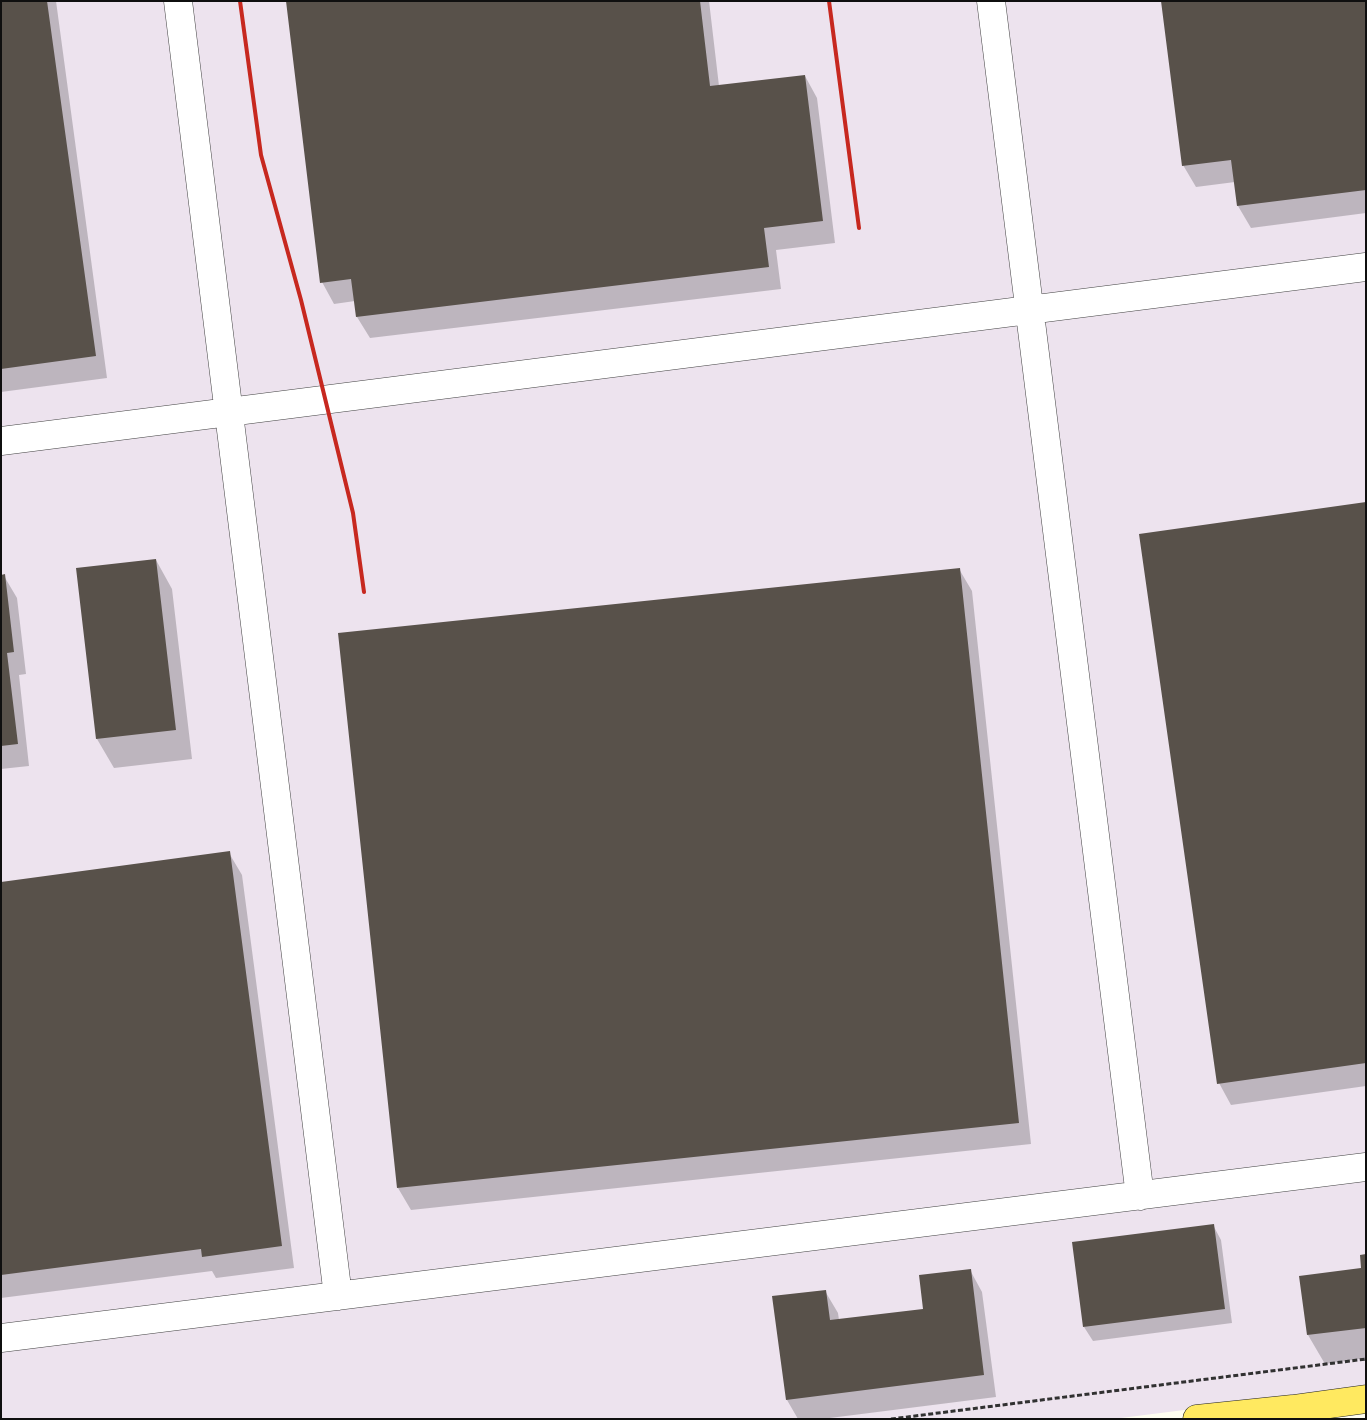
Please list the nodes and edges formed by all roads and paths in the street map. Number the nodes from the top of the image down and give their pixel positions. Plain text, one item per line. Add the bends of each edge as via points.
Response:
1 (178, 1) edge
2 (991, 1) edge
3 (1366, 267) edge
4 (1030, 310) junction
5 (229, 412) junction
6 (1, 441) edge
7 (1366, 1167) edge
8 (1140, 1196) junction
9 (338, 1296) junction
10 (1, 1338) edge
11 (1366, 1359) edge
12 (1366, 1399) edge
13 (891, 1419) edge
14 (1197, 1419) edge

1 - 5 lane
2 - 4 lane
3 - 4 lane
4 - 5 lane
4 - 8 lane
5 - 6 lane
5 - 9 lane
7 - 8 lane
8 - 9 lane
9 - 10 lane
11 - 13 path
12 - 14 main road

